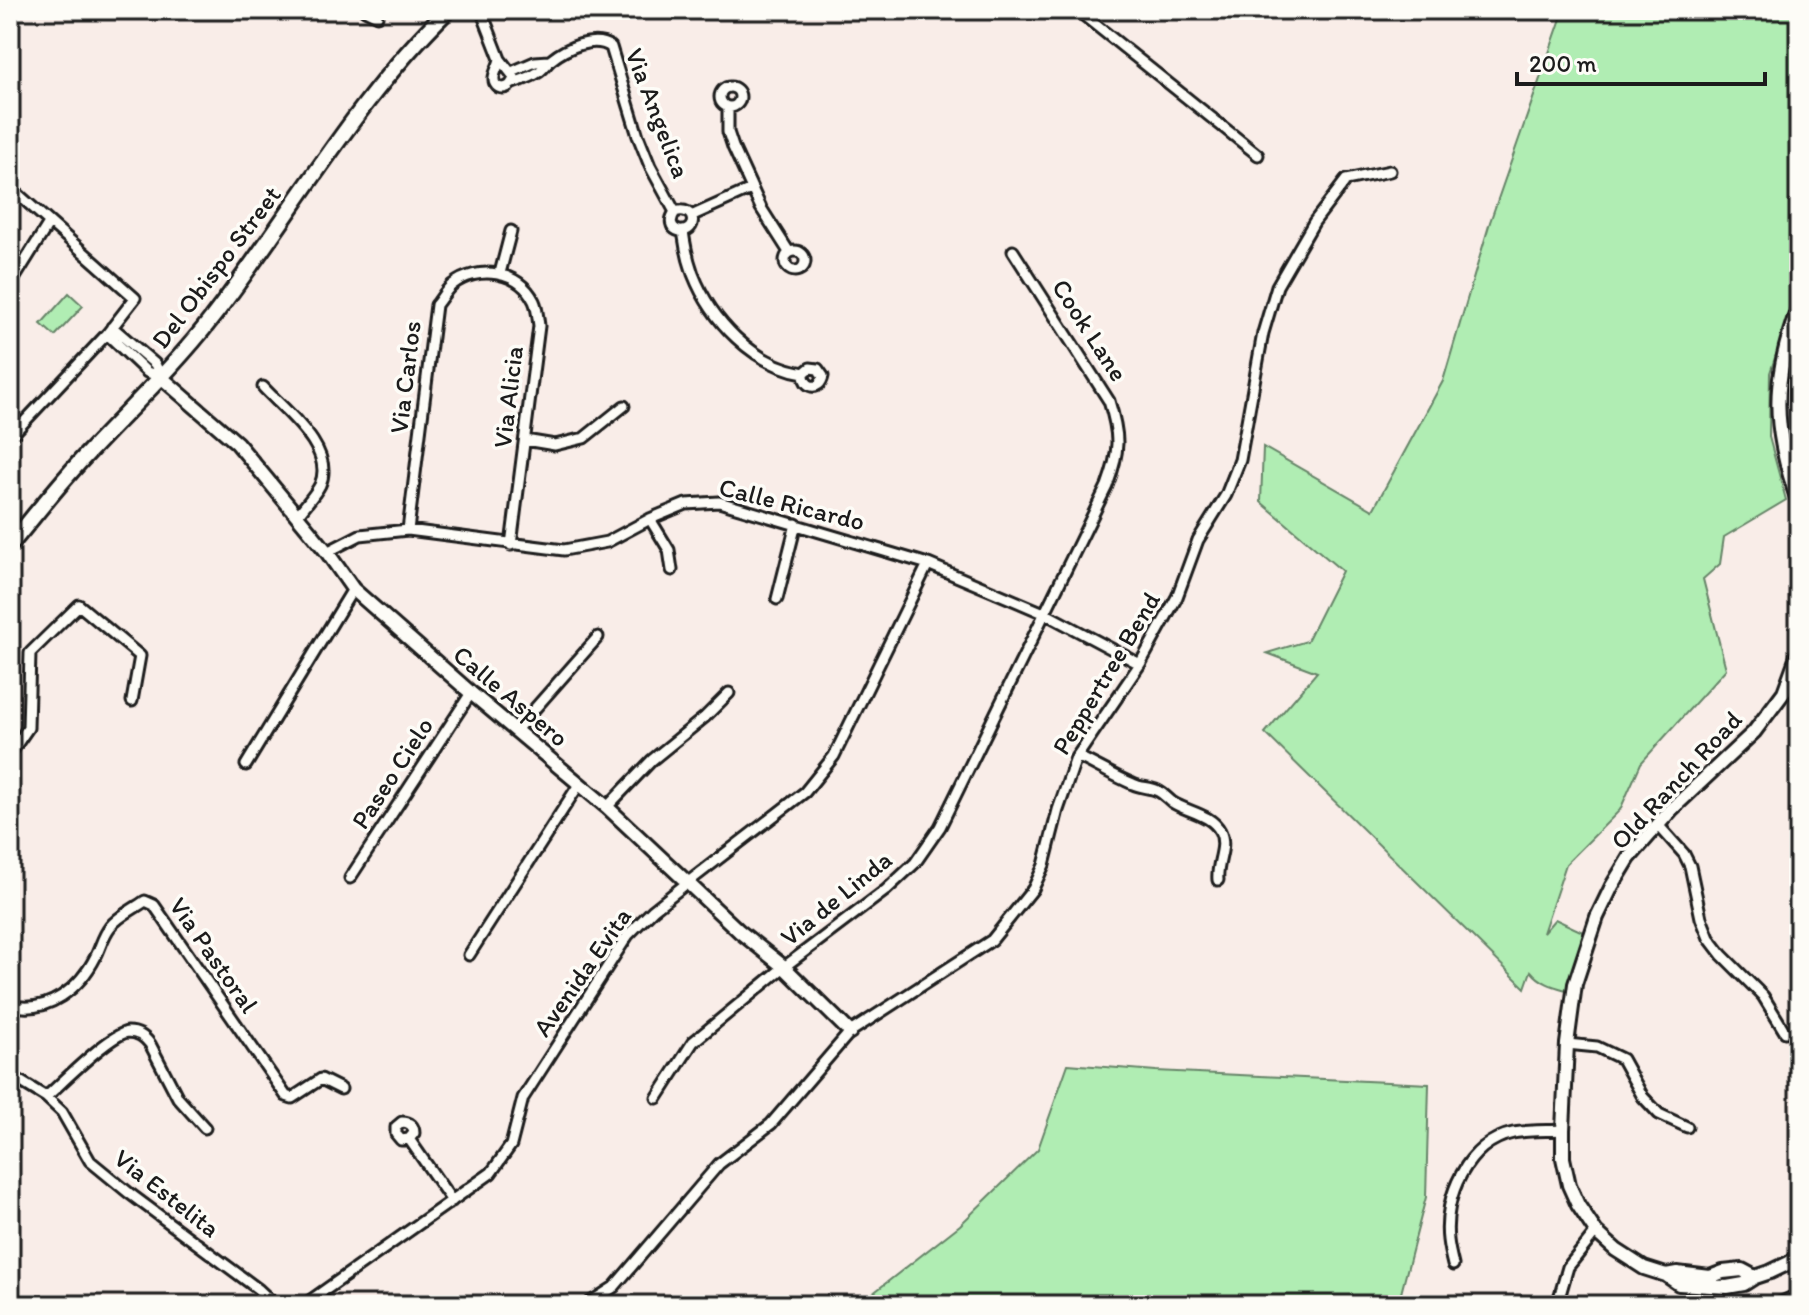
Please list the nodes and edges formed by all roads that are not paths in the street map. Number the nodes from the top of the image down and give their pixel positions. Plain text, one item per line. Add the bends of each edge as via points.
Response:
1 (365, 10) edge
2 (448, 10) edge
3 (481, 10) edge
4 (1077, 10) edge
5 (377, 16) dead end
6 (500, 59) junction
7 (512, 78) junction
8 (728, 108) dead end
9 (1258, 155) dead end
10 (1390, 171) dead end
11 (10, 187) edge
12 (751, 189) junction
13 (675, 212) junction
14 (691, 216) junction
15 (49, 223) junction
16 (511, 231) dead end
17 (683, 231) junction
18 (1013, 251) dead end
19 (789, 252) dead end
20 (500, 273) junction
21 (14, 279) dead end
22 (1799, 306) edge
23 (109, 331) junction
24 (804, 373) dead end
25 (161, 377) junction
26 (263, 387) dead end
27 (624, 406) dead end
28 (10, 437) edge
29 (525, 440) junction
30 (1799, 503) edge
31 (298, 515) junction
32 (650, 519) junction
33 (796, 524) junction
34 (408, 530) junction
35 (10, 545) edge
36 (511, 545) junction
37 (327, 552) junction
38 (928, 564) junction
39 (672, 570) dead end
40 (353, 589) junction
41 (777, 599) dead end
42 (1046, 614) junction
43 (598, 637) dead end
44 (1799, 651) edge
45 (1140, 664) junction
46 (1796, 673) edge
47 (471, 693) junction
48 (729, 693) dead end
49 (132, 701) dead end
50 (516, 730) junction
51 (10, 754) edge
52 (1077, 756) junction
53 (246, 765) dead end
54 (580, 783) junction
55 (607, 807) junction
56 (1659, 826) junction
57 (350, 878) dead end
58 (1218, 880) dead end
59 (687, 883) junction
60 (469, 955) dead end
61 (784, 967) junction
62 (10, 1005) edge
63 (850, 1032) junction
64 (1785, 1032) dead end
65 (1567, 1044) junction
66 (10, 1075) edge
67 (341, 1089) dead end
68 (46, 1097) junction
69 (657, 1098) dead end
70 (1687, 1127) dead end
71 (205, 1128) dead end
72 (1563, 1130) junction
73 (409, 1139) dead end
74 (452, 1201) junction
75 (1596, 1232) junction
76 (1799, 1256) edge
77 (1453, 1265) dead end
78 (1798, 1295) edge
79 (1779, 1304) edge
80 (275, 1305) edge
81 (304, 1305) edge
82 (586, 1305) edge
83 (1557, 1305) edge

1 - 5 street
2 - 25 main road, Del Obispo Street via 370,97 250,268
3 - 6 street
4 - 9 street
6 - 7 street
6 - 7 street via 494,82 503,89
7 - 13 street, Via Angelica via 541,72 568,50 605,42 650,166
8 - 12 street via 728,132
10 - 45 street, Peppertree Bend via 1346,180 1277,286 1240,460
11 - 15 street
12 - 14 street
12 - 19 street
13 - 14 street, Via Angelica via 684,210
13 - 17 street, Via Angelica via 671,225
14 - 17 street via 689,229
15 - 21 street
15 - 23 street via 135,298
16 - 20 street
17 - 24 street, Via Angelica via 693,275 715,314 756,354 788,371
18 - 42 street, Cook Lane via 1106,393 1117,426 1118,451 1107,486
20 - 29 street, Via Alicia via 519,282 535,301 539,326
20 - 34 street, Via Carlos via 473,274 451,285 436,305
22 - 30 street via 1778,390 1782,450
23 - 25 street, Calle Aspero via 147,372
23 - 28 street
25 - 31 street, Calle Aspero via 237,443
25 - 35 main road, Del Obispo Street
26 - 31 street via 315,442 323,461 321,484
27 - 29 street via 584,438 555,445
29 - 36 street, Via Alicia
31 - 37 street, Calle Aspero
32 - 33 street, Calle Ricardo via 686,504 719,502
32 - 36 street, Calle Ricardo via 607,542 564,550
32 - 39 street via 669,550
33 - 38 street, Calle Ricardo
33 - 41 street
34 - 36 street, Calle Ricardo
34 - 37 street, Calle Ricardo via 360,535
37 - 40 street, Calle Aspero
38 - 42 street, Calle Ricardo
38 - 59 street, Avenida Evita via 834,756 805,792
40 - 47 street, Calle Aspero
40 - 53 street
42 - 45 street, Calle Ricardo
42 - 61 street, Via de Linda via 940,827 915,863
43 - 50 street
44 - 46 street, Old Ranch Road
45 - 52 street, Peppertree Bend
46 - 56 street, Old Ranch Road via 1754,732
47 - 50 street, Calle Aspero
47 - 57 street, Paseo Cielo
48 - 55 street
49 - 51 street via 140,656 79,605 30,653 28,728
50 - 54 street, Calle Aspero
52 - 58 street via 1159,791 1217,826 1223,842
52 - 63 street, Peppertree Bend via 1044,865 1017,910 992,940
54 - 55 street, Calle Aspero
54 - 60 street
55 - 59 street, Calle Aspero
56 - 64 street via 1690,866 1709,938 1763,996
56 - 65 street, Old Ranch Road via 1629,858 1597,917 1575,984
59 - 61 street, Calle Aspero
59 - 74 street, Avenida Evita via 628,935 523,1098 511,1145 491,1173
61 - 63 street, Calle Aspero
61 - 69 street, Via de Linda via 693,1042
62 - 67 street, Via Pastoral via 34,1006 65,995 94,960 112,924 150,902 286,1096 292,1098 321,1079
63 - 82 street, Peppertree Bend via 771,1124 719,1164 614,1287
65 - 70 street via 1597,1047 1622,1059 1659,1114
65 - 72 street, Old Ranch Road
66 - 68 street, Via Estelita
68 - 71 street via 107,1043 133,1033 150,1044 178,1098
68 - 80 street, Via Estelita via 62,1112 90,1161
72 - 75 street, Old Ranch Road via 1569,1185
72 - 77 street via 1500,1138 1467,1165 1450,1212 1447,1238
73 - 74 street
74 - 81 street, Avenida Evita
75 - 76 street, Old Ranch Road via 1644,1268 1666,1275 1710,1277 1742,1270 1755,1277
75 - 83 street via 1568,1267
78 - 79 street

